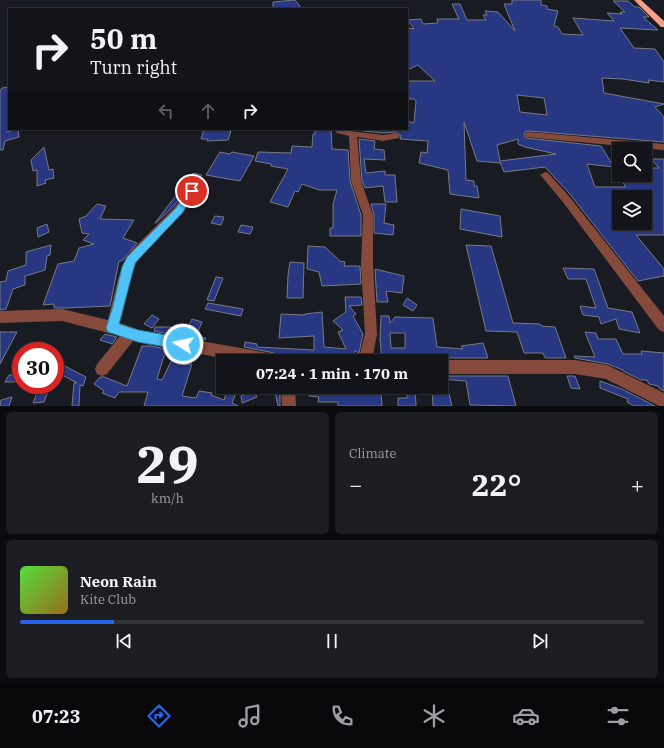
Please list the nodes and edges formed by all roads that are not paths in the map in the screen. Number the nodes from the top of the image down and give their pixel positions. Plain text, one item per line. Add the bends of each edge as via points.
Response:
1 (637, 0) edge
2 (664, 25) edge
3 (339, 130) edge
4 (353, 134) junction
5 (529, 135) dead end
6 (396, 136) dead end
7 (664, 147) edge
8 (545, 175) dead end
9 (192, 191) dead end
10 (0, 317) edge
11 (664, 326) edge
12 (112, 328) junction
13 (131, 333) junction
14 (236, 354) edge
15 (367, 354) edge
16 (448, 367) edge
17 (102, 369) dead end
18 (288, 394) edge
19 (664, 401) edge
20 (289, 406) edge

1 - 2 highway
3 - 4 street
4 - 6 street via 380,138
4 - 15 street via 356,181 368,215 367,293 371,334
5 - 7 street
8 - 11 street
9 - 12 street via 179,210 131,260
10 - 12 street via 62,315
12 - 13 street
13 - 14 street
13 - 17 street
16 - 19 street via 576,367 607,372
18 - 20 street

